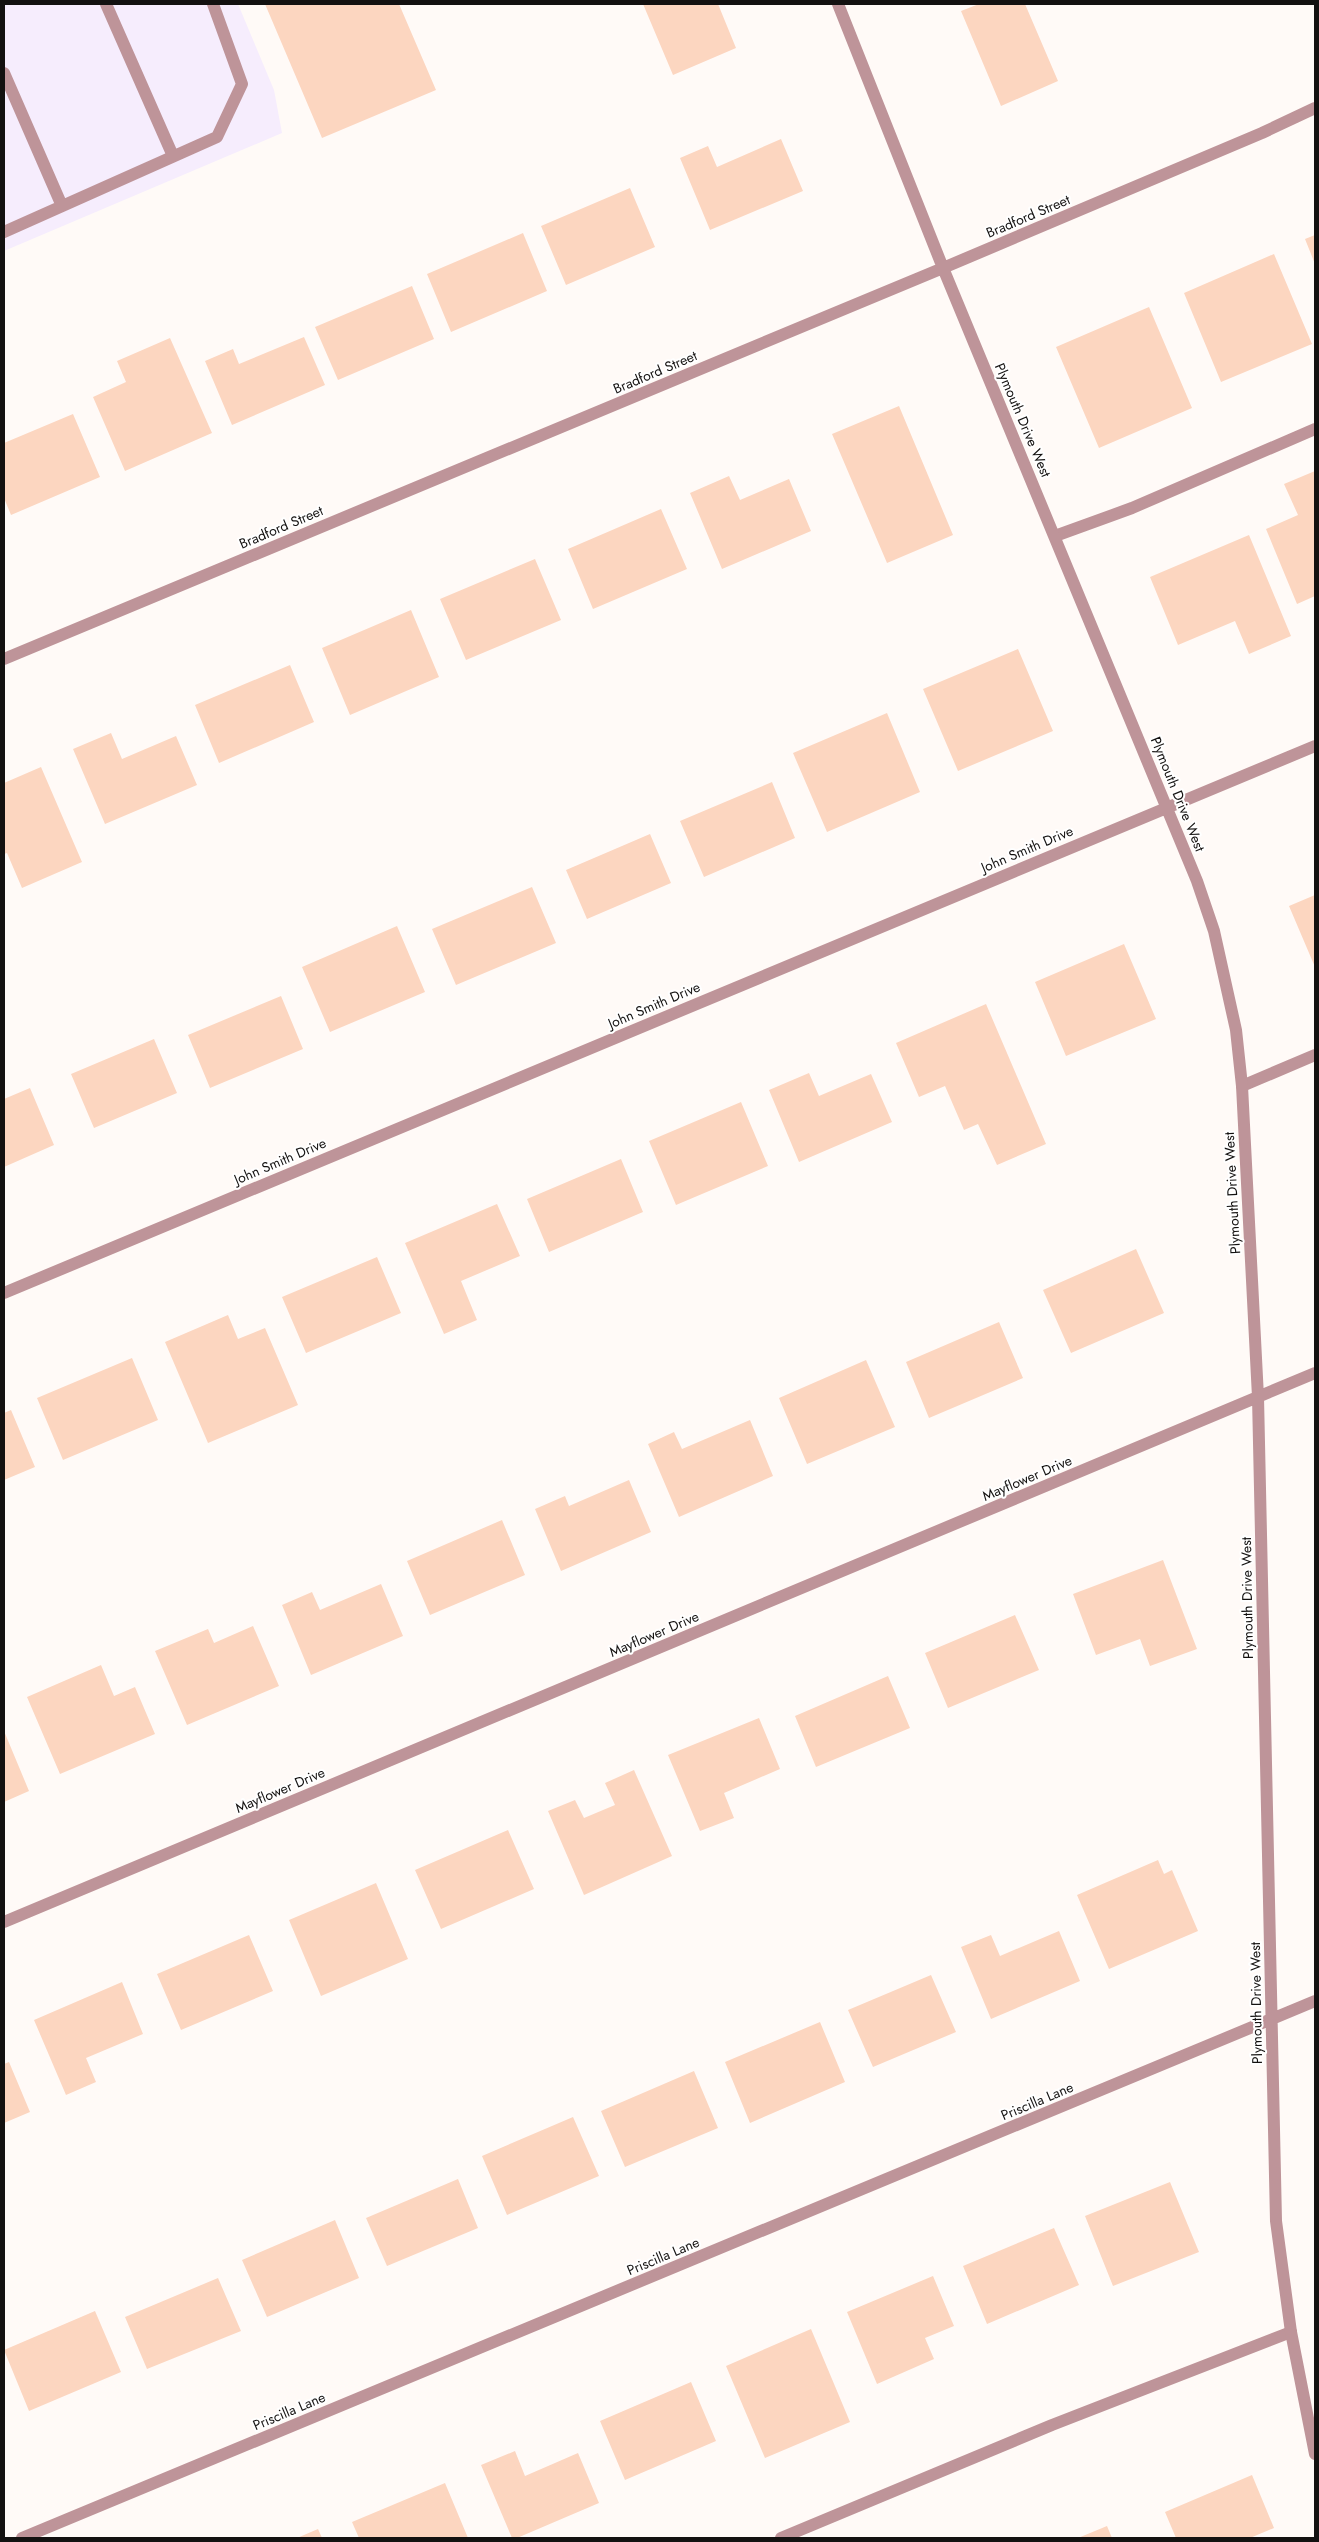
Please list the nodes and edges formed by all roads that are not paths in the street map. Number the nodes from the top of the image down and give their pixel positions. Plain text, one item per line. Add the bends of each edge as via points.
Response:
1 (106, 4) edge
2 (213, 4) edge
3 (838, 4) edge
4 (4, 73) edge
5 (1315, 108) edge
6 (173, 156) junction
7 (62, 206) junction
8 (4, 232) edge
9 (943, 268) junction
10 (1315, 429) edge
11 (1055, 536) junction
12 (4, 659) edge
13 (1315, 746) edge
14 (1168, 807) junction
15 (1315, 1056) edge
16 (1242, 1086) junction
17 (4, 1293) edge
18 (1315, 1373) edge
19 (1258, 1397) junction
20 (4, 1922) edge
21 (1315, 2001) edge
22 (1272, 2019) junction
23 (1292, 2332) junction
24 (1315, 2454) edge
25 (22, 2538) edge
26 (781, 2538) edge

1 - 6 street
2 - 6 street via 242,84 217,137
3 - 9 street, Plymouth Drive West
4 - 7 street
5 - 9 street, Bradford Street
6 - 7 street
7 - 8 street
9 - 11 street, Plymouth Drive West
9 - 12 street, Bradford Street
10 - 11 street via 1132,508
11 - 14 street, Plymouth Drive West
13 - 14 street, John Smith Drive
14 - 16 street, Plymouth Drive West via 1214,931 1236,1030
14 - 17 street, John Smith Drive
15 - 16 street
16 - 19 street, Plymouth Drive West
18 - 19 street, Mayflower Drive
19 - 20 street, Mayflower Drive
19 - 22 street, Plymouth Drive West
21 - 22 street, Priscilla Lane
22 - 23 street, Plymouth Drive West via 1276,2221
22 - 25 street, Priscilla Lane
23 - 24 street, Plymouth Drive West
23 - 26 street via 1052,2425

